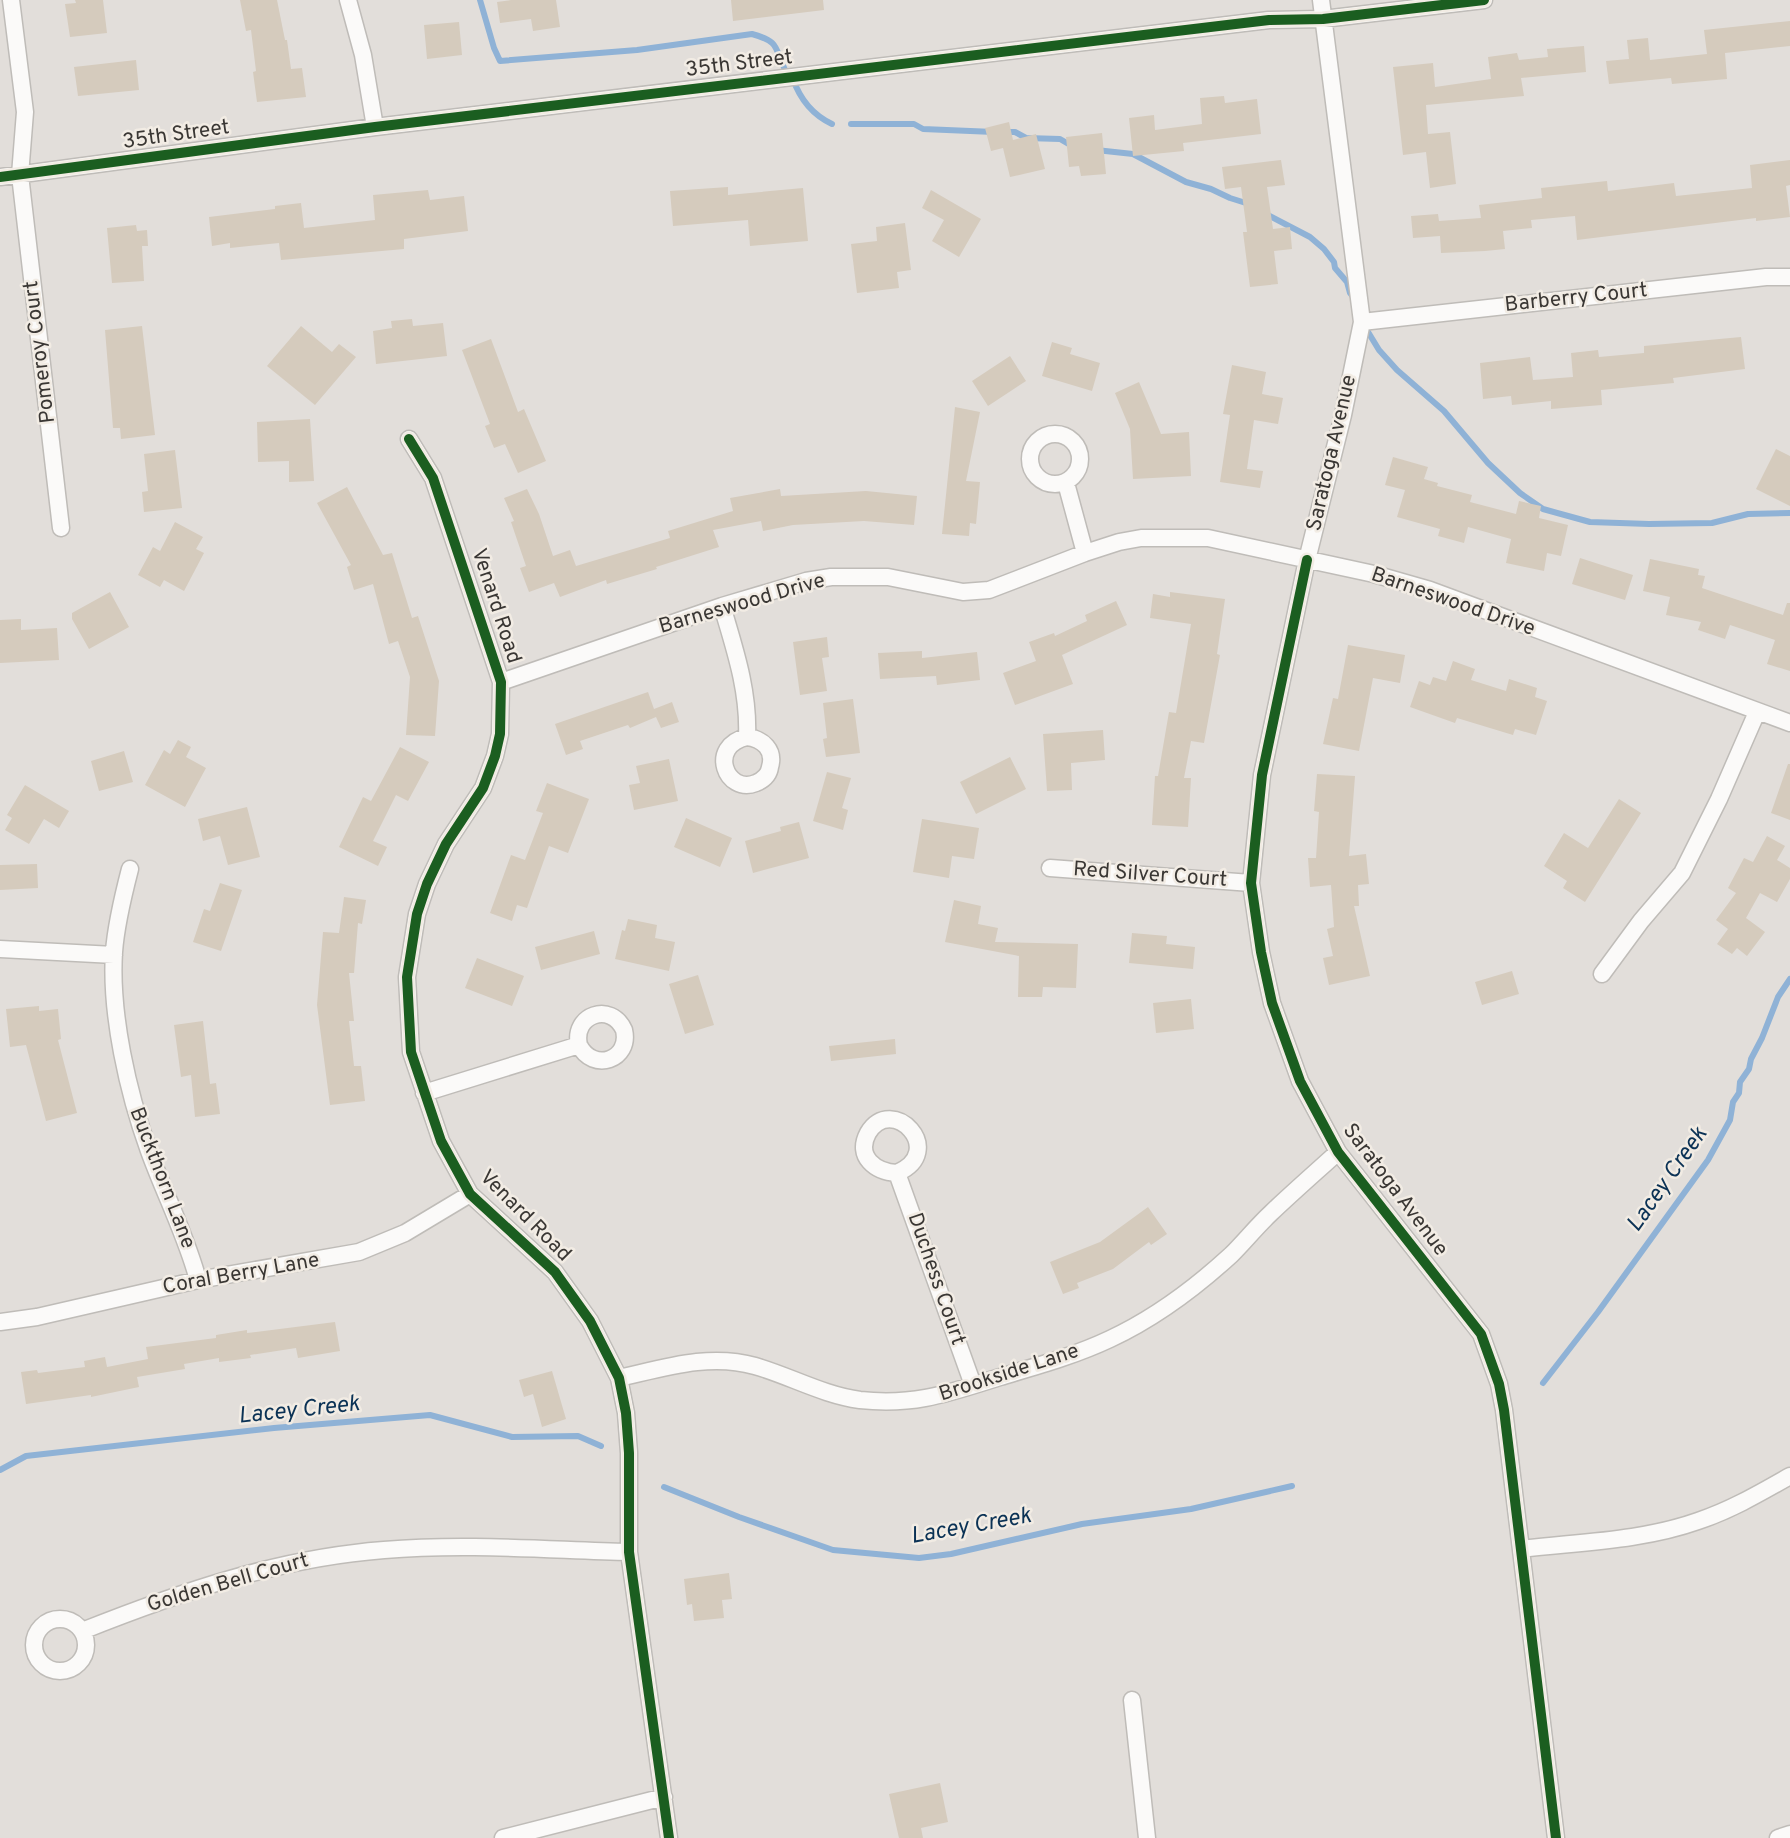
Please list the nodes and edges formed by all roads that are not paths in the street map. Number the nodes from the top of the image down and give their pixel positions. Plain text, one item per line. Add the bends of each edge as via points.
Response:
1 (11, 0) edge
2 (348, 0) edge
3 (1321, 0) edge
4 (1484, 0) edge
5 (1324, 19) junction
6 (375, 127) junction
7 (20, 175) junction
8 (0, 177) edge
9 (1790, 277) edge
10 (1362, 322) junction
11 (409, 439) dead end
12 (1066, 482) dead end
13 (61, 528) dead end
14 (1086, 553) junction
15 (1307, 560) junction
16 (722, 606) junction
17 (501, 682) junction
18 (1758, 712) junction
19 (1790, 723) edge
20 (747, 737) dead end
21 (1050, 868) dead end
22 (130, 869) dead end
23 (1251, 883) junction
24 (0, 949) edge
25 (114, 955) junction
26 (1602, 974) dead end
27 (579, 1045) dead end
28 (424, 1093) junction
29 (1338, 1152) junction
30 (897, 1172) dead end
31 (470, 1194) junction
32 (198, 1280) junction
33 (0, 1322) edge
34 (619, 1378) junction
35 (973, 1385) junction
36 (1790, 1475) edge
37 (1521, 1549) junction
38 (629, 1552) junction
39 (82, 1631) dead end
40 (1132, 1700) dead end
41 (664, 1797) junction
42 (1790, 1834) edge
43 (503, 1838) edge
44 (669, 1838) edge
45 (1147, 1838) edge
46 (1556, 1838) edge
47 (1778, 1838) edge

1 - 7 street, Pomeroy Court via 25,112
2 - 6 street
3 - 5 street, Saratoga Avenue
4 - 5 street, 35th Street
5 - 6 street, 35th Street via 1255,22
5 - 10 street, Saratoga Avenue
6 - 7 street, 35th Street
7 - 8 street, 35th Street
7 - 13 street, Pomeroy Court
9 - 10 street, Barberry Court
10 - 15 street, Saratoga Avenue
11 - 17 street, Venard Road via 433,478
12 - 14 street
14 - 15 street, Barneswood Drive via 1119,541 1208,538
14 - 16 street, Barneswood Drive via 989,590 963,592 888,577 831,577
15 - 18 street, Barneswood Drive via 1430,590
15 - 23 street, Saratoga Avenue via 1262,775
16 - 17 street, Barneswood Drive
16 - 20 street via 745,688
17 - 28 street, Venard Road via 495,756 483,788 446,844 427,884 411,941 407,1019
18 - 19 street, Barneswood Drive
18 - 26 street via 1682,873
21 - 23 street, Red Silver Court
22 - 25 street, Buckthorn Lane
23 - 29 street, Saratoga Avenue via 1278,1023 1300,1081
24 - 25 street
25 - 32 street, Buckthorn Lane via 116,1005 129,1086 149,1153 190,1247
27 - 28 street
28 - 31 street, Venard Road via 441,1142
29 - 35 street, Brookside Lane via 1223,1262 1162,1310 1078,1352
29 - 37 street, Saratoga Avenue via 1481,1335 1504,1410
30 - 35 street, Duchess Court
31 - 32 street, Coral Berry Lane via 405,1233 359,1252
31 - 34 street, Venard Road via 555,1272 590,1321
32 - 33 street, Coral Berry Lane
34 - 35 street, Brookside Lane via 717,1360 753,1365 859,1399 922,1400
34 - 38 street, Venard Road via 629,1453
36 - 37 street via 1696,1522 1662,1531
37 - 46 street, Saratoga Avenue
38 - 39 street, Golden Bell Court via 425,1547 317,1558 182,1593
38 - 41 street, Venard Road
40 - 45 street
41 - 43 street
41 - 44 street, Venard Road
42 - 47 street

